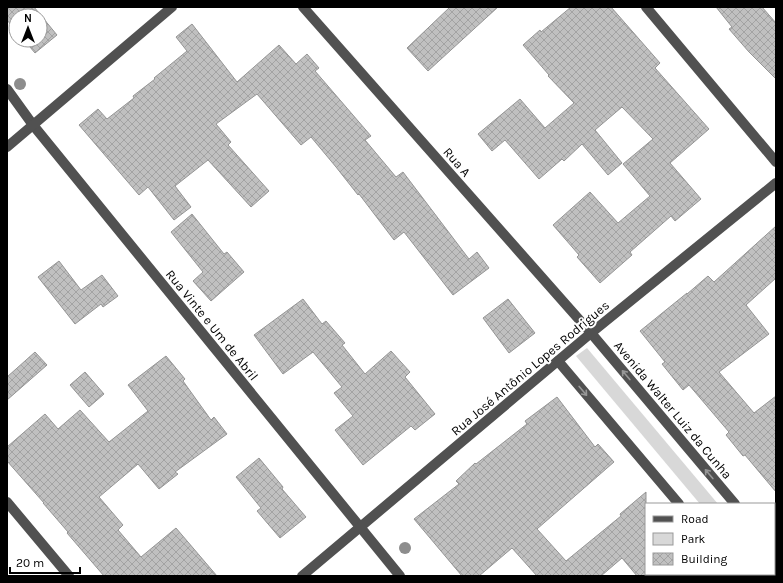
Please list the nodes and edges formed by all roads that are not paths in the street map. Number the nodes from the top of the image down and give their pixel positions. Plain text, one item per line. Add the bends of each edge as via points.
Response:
1 (172, 7) edge
2 (303, 7) edge
3 (646, 7) edge
4 (7, 89) edge
5 (33, 125) junction
6 (7, 147) edge
7 (776, 162) edge
8 (776, 184) edge
9 (591, 334) junction
10 (558, 361) junction
11 (7, 502) edge
12 (678, 503) edge
13 (734, 503) edge
14 (360, 528) junction
15 (69, 576) edge
16 (302, 576) edge
17 (400, 576) edge

1 - 5 street
2 - 9 street, Rua A
3 - 7 street
4 - 5 street, Rua Vinte e Um de Abril
5 - 6 street
5 - 14 street, Rua Vinte e Um de Abril
8 - 9 street, Rua José Antônio Lopes Rodrigues
9 - 10 street, Rua José Antônio Lopes Rodrigues
13 -> 9 street, Avenida Walter Luiz da Cunha
10 -> 12 street
10 - 14 street, Rua José Antônio Lopes Rodrigues
11 - 15 street
14 - 16 street, Rua José Antônio Lopes Rodrigues
14 - 17 street, Rua Vinte e Um de Abril

